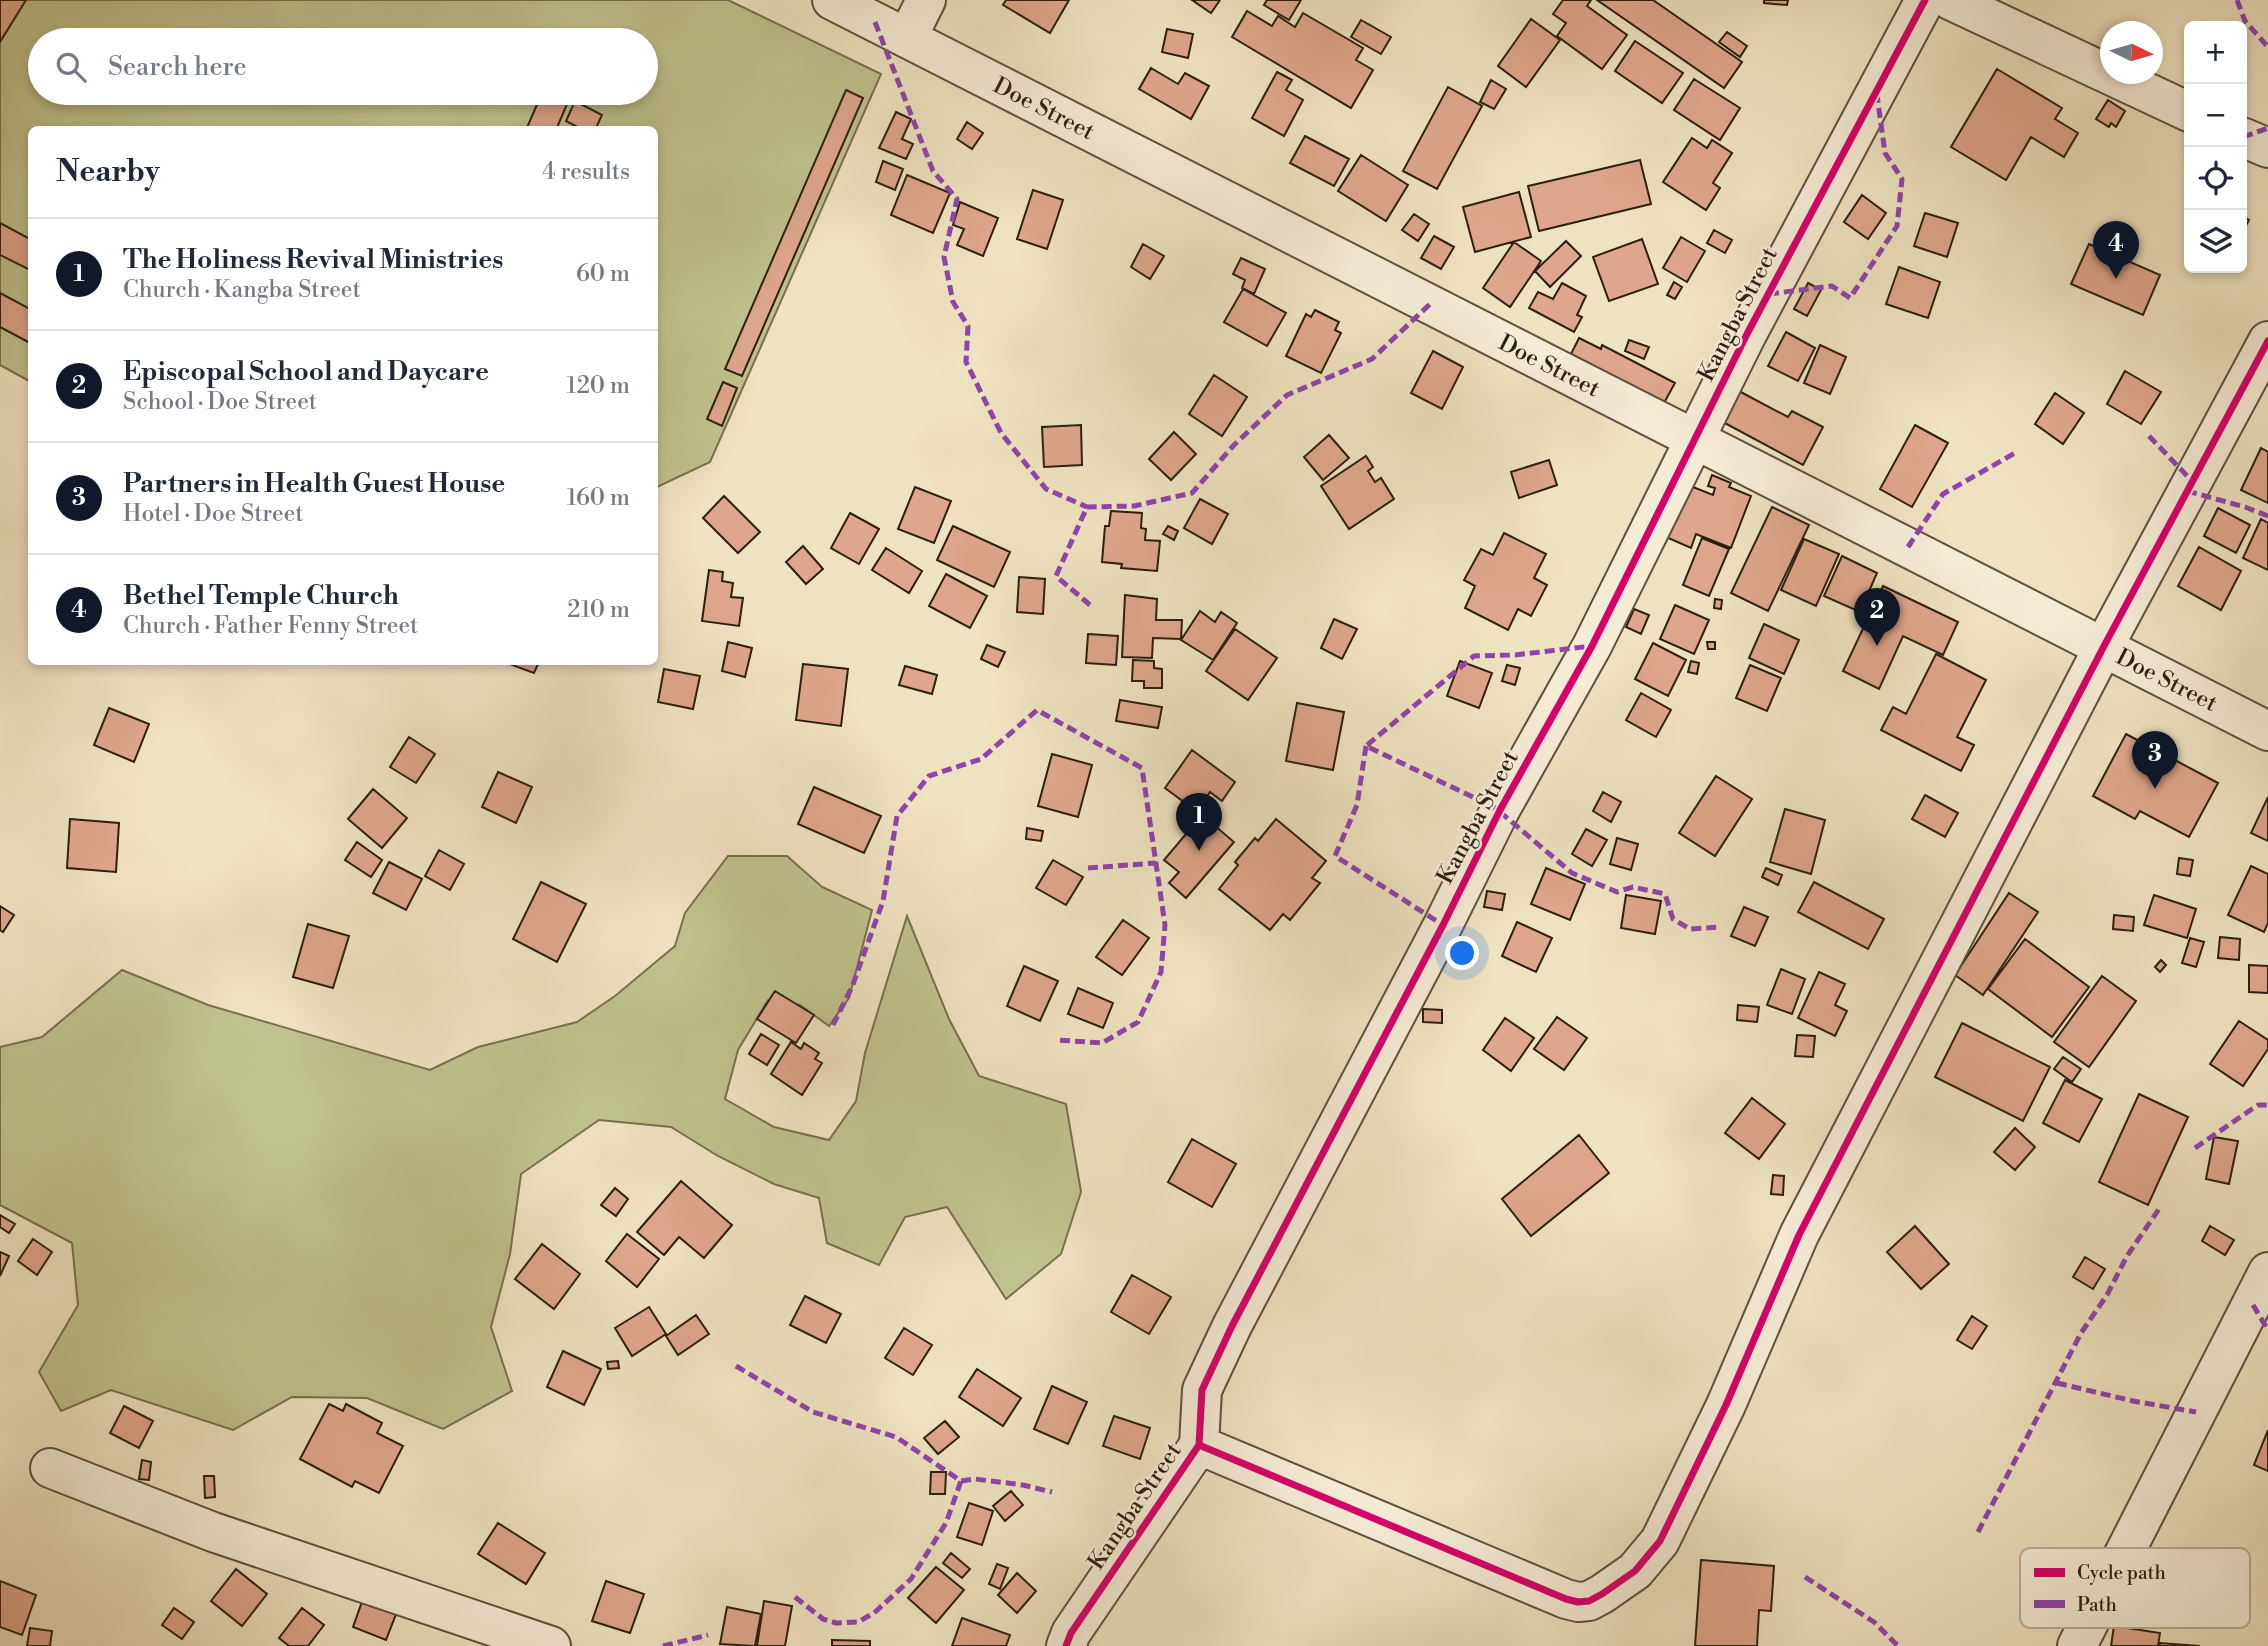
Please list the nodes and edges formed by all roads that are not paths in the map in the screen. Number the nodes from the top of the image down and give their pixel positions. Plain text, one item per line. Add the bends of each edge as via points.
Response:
1 (832, 0) edge
2 (926, 0) edge
3 (1925, 0) edge
4 (1951, 0) edge
5 (906, 37) junction
6 (2184, 110) edge
7 (2247, 139) edge
8 (2268, 148) edge
9 (2268, 341) edge
10 (1696, 438) junction
11 (2104, 646) junction
12 (2268, 731) edge
13 (2268, 1272) edge
14 (1199, 1445) junction
15 (50, 1468) dead end
16 (2127, 1548) edge
17 (2086, 1628) edge
18 (551, 1646) edge
19 (1066, 1646) edge
20 (2077, 1646) edge

1 - 5 street, Doe Street
2 - 5 street
3 - 10 street, Kangba Street
4 - 6 street
5 - 10 street, Doe Street
7 - 8 street
9 - 11 street
10 - 11 street, Doe Street
10 - 14 street, Kangba Street via 1592,646 1500,810 1232,1326 1202,1390
11 - 12 street, Doe Street
11 - 14 street via 1799,1235 1726,1405 1660,1541 1635,1571 1589,1601 1566,1599
13 - 16 street
14 - 19 street, Kangba Street
15 - 18 street via 213,1532
17 - 20 street

